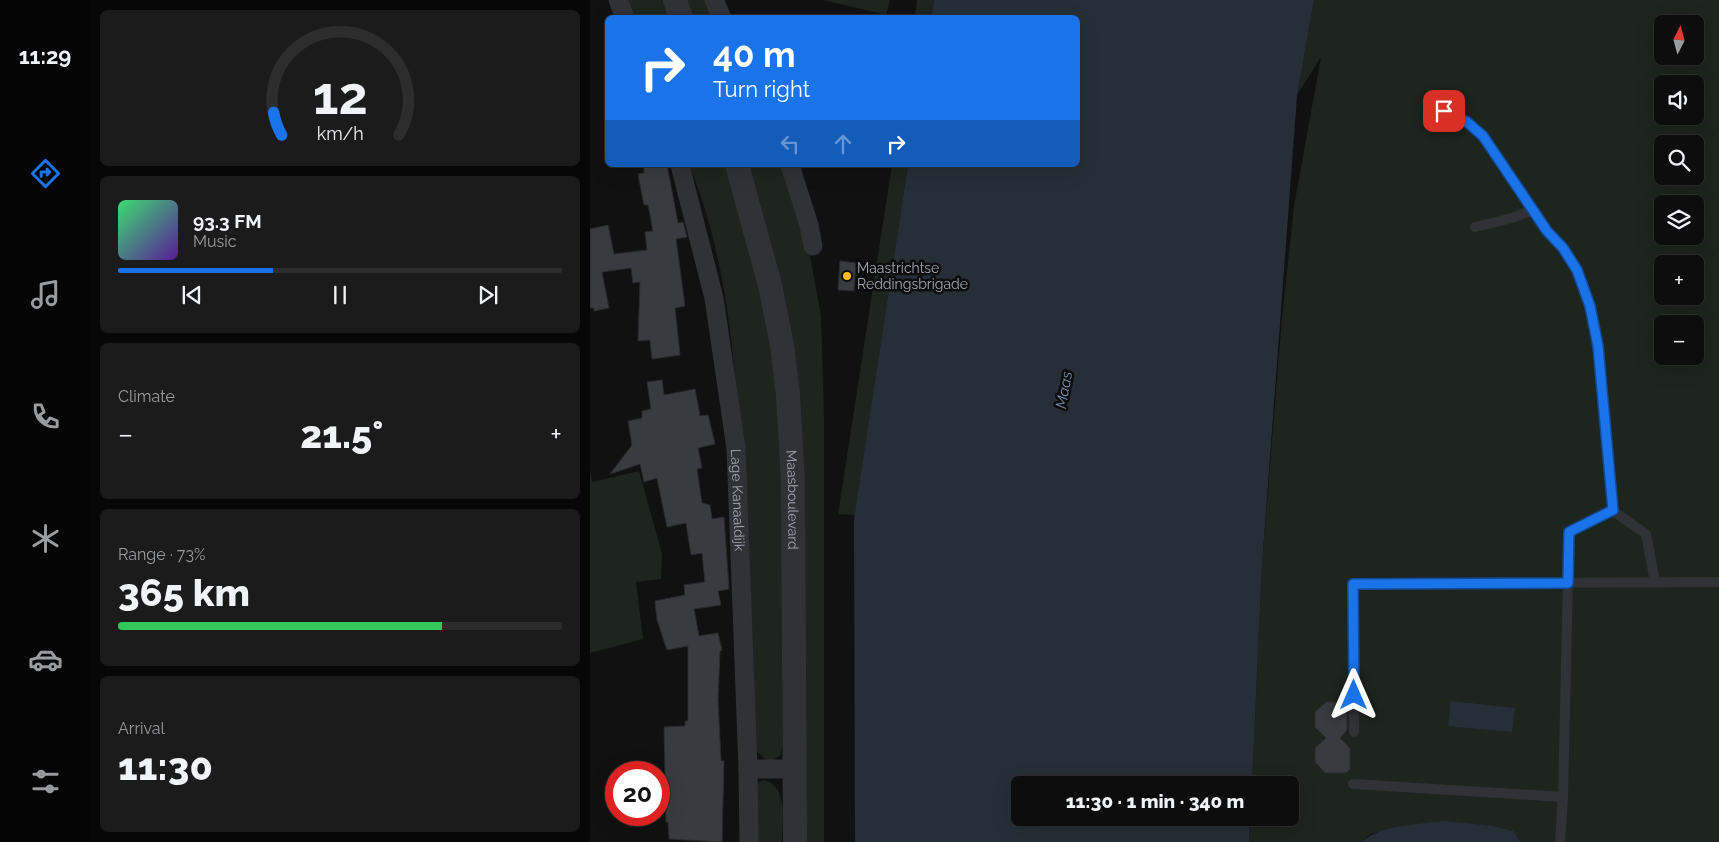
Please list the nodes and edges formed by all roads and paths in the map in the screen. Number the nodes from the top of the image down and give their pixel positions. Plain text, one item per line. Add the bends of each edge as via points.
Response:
1 (618, 0) edge
2 (675, 0) edge
3 (714, 0) edge
4 (624, 15) edge
5 (681, 15) edge
6 (721, 15) edge
7 (1444, 111) dead end
8 (681, 167) edge
9 (738, 167) edge
10 (791, 167) edge
11 (1533, 210) junction
12 (1475, 227) dead end
13 (813, 246) dead end
14 (1613, 510) junction
15 (1654, 582) junction
16 (1719, 582) edge
17 (1568, 583) junction
18 (1354, 732) dead end
19 (748, 769) junction
20 (795, 769) junction
21 (1353, 784) dead end
22 (1563, 797) junction
23 (749, 842) edge
24 (796, 842) edge
25 (1560, 842) edge

1 - 4 street
2 - 5 street
3 - 6 street
7 - 11 lane via 1467,122 1483,136
8 - 19 street, Lage Kanaaldijk via 714,298 736,448
9 - 20 street, Maasboulevard via 770,285 788,395 793,482
10 - 13 street
11 - 12 lane
11 - 14 lane via 1577,270 1590,306 1603,382
14 - 15 lane via 1646,534
14 - 17 lane via 1569,532
15 - 16 lane
15 - 17 lane
17 - 18 lane via 1353,584
17 - 22 lane
19 - 20 street
19 - 23 street, Lage Kanaaldijk
20 - 24 street, Maasboulevard
21 - 22 lane
22 - 25 lane

